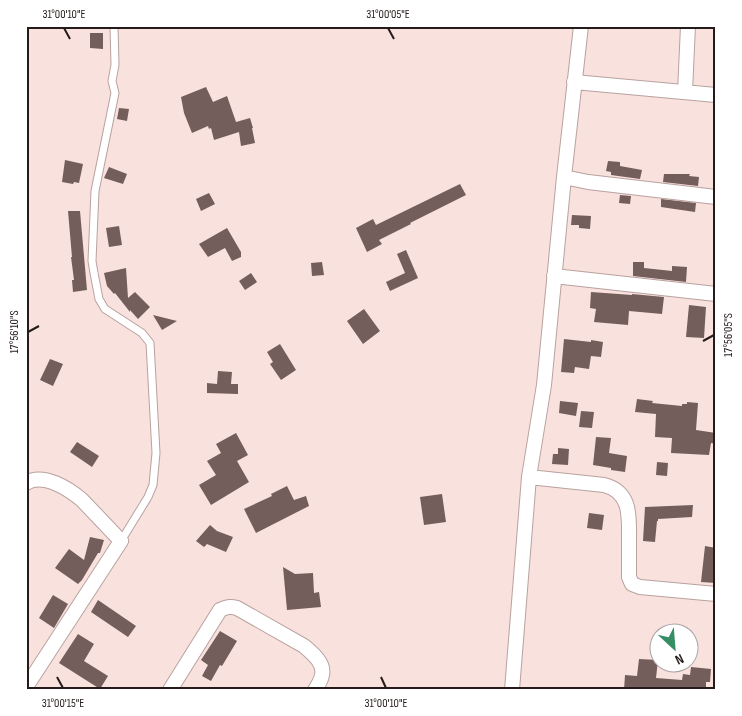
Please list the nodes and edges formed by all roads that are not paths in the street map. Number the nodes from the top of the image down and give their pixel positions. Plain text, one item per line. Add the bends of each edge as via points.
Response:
1 (114, 26) edge
2 (581, 26) edge
3 (688, 26) edge
4 (574, 82) junction
5 (685, 92) junction
6 (716, 95) edge
7 (564, 177) junction
8 (716, 196) edge
9 (554, 276) junction
10 (716, 294) edge
11 (528, 477) junction
12 (26, 483) edge
13 (121, 542) junction
14 (716, 594) edge
15 (26, 687) edge
16 (170, 690) edge
17 (315, 690) edge
18 (512, 690) edge

1 - 13 lane via 112,81 115,93 95,192 92,261 105,309 142,333 150,343 156,453 153,485
2 - 4 street
3 - 5 street
4 - 5 street
4 - 7 street
5 - 6 street
7 - 8 street
7 - 9 street
9 - 10 street
9 - 11 street via 544,385
11 - 14 street via 604,485 618,491 628,506 629,577 632,584
11 - 18 street
12 - 13 street via 32,480 53,482 75,494
13 - 15 street
16 - 17 street via 220,610 232,606 311,652 322,666 323,673

